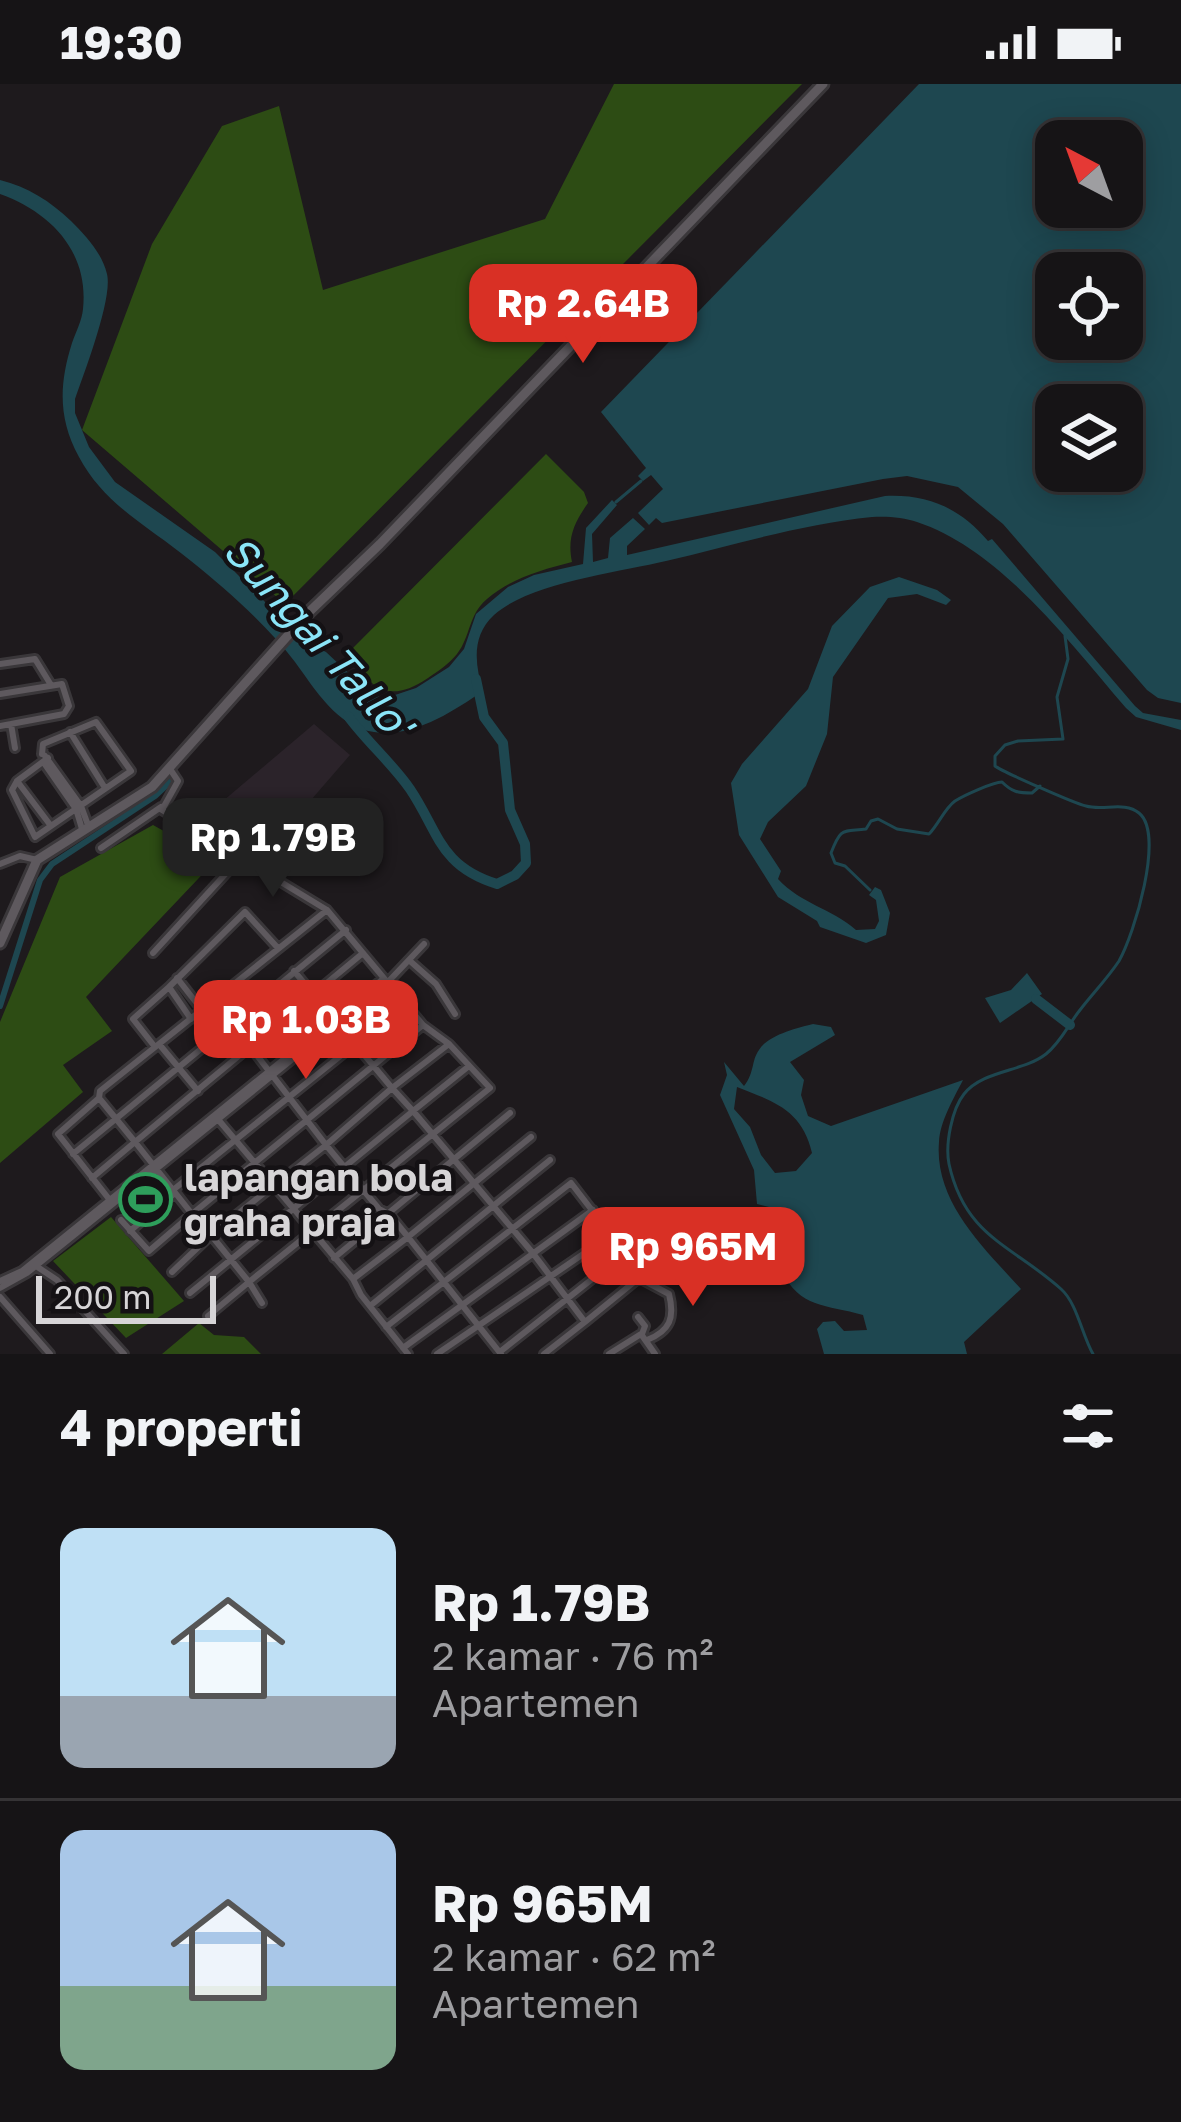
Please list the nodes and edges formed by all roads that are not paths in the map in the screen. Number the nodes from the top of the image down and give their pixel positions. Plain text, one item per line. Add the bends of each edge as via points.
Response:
1 (824, 84) edge
2 (0, 664) edge
3 (51, 685) junction
4 (0, 694) edge
5 (11, 724) junction
6 (0, 726) edge
7 (70, 732) junction
8 (15, 748) dead end
9 (44, 758) junction
10 (170, 769) junction
11 (17, 781) junction
12 (105, 788) junction
13 (78, 807) junction
14 (161, 807) junction
15 (51, 826) junction
16 (85, 828) junction
17 (101, 848) dead end
18 (242, 856) junction
19 (37, 860) junction
20 (0, 864) edge
21 (327, 910) junction
22 (346, 930) junction
23 (0, 944) edge
24 (424, 944) dead end
25 (277, 947) junction
26 (153, 953) dead end
27 (363, 953) junction
28 (410, 961) junction
29 (294, 971) junction
30 (177, 979) junction
31 (386, 980) junction
32 (169, 987) junction
33 (313, 993) junction
34 (214, 1001) junction
35 (405, 1005) junction
36 (202, 1010) junction
37 (455, 1014) dead end
38 (191, 1019) junction
39 (335, 1020) junction
40 (233, 1022) junction
41 (423, 1025) junction
42 (354, 1043) junction
43 (449, 1044) junction
44 (157, 1046) junction
45 (252, 1046) junction
46 (373, 1065) junction
47 (469, 1066) junction
48 (180, 1070) junction
49 (272, 1072) junction
50 (392, 1088) junction
51 (198, 1091) junction
52 (290, 1095) junction
53 (99, 1098) junction
54 (413, 1111) junction
55 (510, 1113) dead end
56 (216, 1117) junction
57 (117, 1120) junction
58 (307, 1120) junction
59 (434, 1135) junction
60 (531, 1137) dead end
61 (235, 1140) junction
62 (135, 1142) junction
63 (326, 1145) junction
64 (73, 1154) junction
65 (455, 1160) junction
66 (550, 1160) dead end
67 (254, 1163) junction
68 (345, 1166) junction
69 (154, 1167) junction
70 (92, 1178) junction
71 (474, 1184) junction
72 (274, 1185) junction
73 (364, 1191) junction
74 (174, 1192) junction
75 (109, 1199) junction
76 (493, 1206) junction
77 (293, 1207) junction
78 (593, 1210) junction
79 (193, 1214) junction
80 (390, 1215) junction
81 (121, 1220) dead end
82 (130, 1231) junction
83 (514, 1231) junction
84 (314, 1233) junction
85 (212, 1235) junction
86 (408, 1237) junction
87 (605, 1240) junction
88 (532, 1252) junction
89 (620, 1256) junction
90 (230, 1258) junction
91 (334, 1258) junction
92 (427, 1260) junction
93 (36, 1266) junction
94 (172, 1271) dead end
95 (549, 1275) junction
96 (640, 1278) junction
97 (353, 1280) junction
98 (249, 1282) junction
99 (445, 1282) junction
100 (0, 1289) edge
101 (190, 1293) dead end
102 (568, 1299) junction
103 (262, 1303) dead end
104 (462, 1303) junction
105 (370, 1306) junction
106 (208, 1316) dead end
107 (638, 1318) dead end
108 (585, 1322) junction
109 (478, 1324) junction
110 (386, 1327) junction
111 (644, 1337) junction
112 (40, 1343) junction
113 (406, 1351) edge
114 (622, 1351) edge
115 (499, 1353) edge
116 (37, 1354) edge
117 (50, 1354) edge
118 (124, 1354) edge
119 (437, 1354) edge
120 (544, 1354) edge
121 (609, 1354) edge
122 (655, 1354) edge

1 - 10 street via 308,613
2 - 3 street via 35,659
3 - 4 street
3 - 5 street via 63,685 64,714
5 - 6 street
5 - 8 street
7 - 9 street via 41,745
7 - 12 street
7 - 12 street via 98,722 130,769
9 - 11 street
9 - 13 street
10 - 14 street via 178,781
10 - 16 street
11 - 15 street
11 - 15 street via 12,790 33,836
12 - 13 street
13 - 15 street
13 - 16 street
14 - 17 street
14 - 18 street
16 - 19 street
18 - 21 street
18 - 26 street
19 - 20 street
19 - 23 street
21 - 22 street
21 - 25 street
22 - 27 street
22 - 29 street
24 - 28 street
25 - 30 street via 246,912
25 - 34 street
27 - 31 street
27 - 33 street
28 - 31 street
28 - 37 street
29 - 33 street
29 - 40 street
30 - 32 street
30 - 36 street
31 - 35 street
31 - 39 street
32 - 38 street
32 - 44 street via 133,1019
33 - 39 street
33 - 45 street
34 - 36 street
34 - 40 street
35 - 41 street
35 - 42 street
36 - 38 street
38 - 44 street
39 - 42 street
39 - 49 street
40 - 45 street
40 - 48 street
41 - 43 street
41 - 46 street
42 - 46 street
42 - 52 street
43 - 47 street
43 - 50 street
44 - 48 street
44 - 53 street
45 - 49 street
45 - 51 street
46 - 50 street
46 - 58 street
47 - 54 street
47 - 59 street via 490,1088
48 - 51 street
48 - 57 street
49 - 52 street
49 - 56 street
50 - 54 street
50 - 63 street
51 - 62 street
52 - 58 street
52 - 61 street
53 - 57 street
53 - 64 street via 58,1132
54 - 59 street
54 - 68 street
55 - 65 street
56 - 61 street
56 - 69 street
57 - 62 street
57 - 64 street
58 - 63 street
58 - 67 street
59 - 65 street
59 - 73 street
60 - 71 street
61 - 67 street
61 - 74 street
62 - 69 street
62 - 70 street
63 - 68 street
63 - 72 street
64 - 70 street
65 - 71 street
65 - 80 street
66 - 76 street
67 - 72 street
67 - 79 street
68 - 73 street
68 - 77 street
69 - 74 street
69 - 75 street
69 - 93 street
70 - 75 street
71 - 76 street
71 - 86 street
72 - 77 street
72 - 85 street
73 - 80 street
73 - 84 street
74 - 79 street
74 - 82 street
75 - 100 street
76 - 83 street
76 - 92 street
77 - 84 street
77 - 90 street
78 - 83 street via 571,1184
78 - 87 street via 611,1232
78 - 88 street
79 - 82 street via 149,1251
79 - 85 street
80 - 86 street
80 - 91 street
81 - 82 street
83 - 88 street
83 - 99 street
84 - 91 street
84 - 98 street
85 - 90 street
85 - 94 street
86 - 92 street
86 - 97 street
87 - 89 street
87 - 95 street
88 - 95 street
88 - 104 street
89 - 96 street
89 - 102 street
90 - 98 street
90 - 101 street
91 - 97 street
92 - 99 street
92 - 105 street
93 - 100 street
93 - 118 street
95 - 102 street
95 - 109 street
96 - 108 street
96 - 111 street via 668,1294 672,1310 667,1330
97 - 105 street
98 - 103 street
98 - 106 street
99 - 104 street
99 - 110 street
100 - 112 street
102 - 108 street
102 - 115 street
104 - 109 street
104 - 113 street
105 - 110 street
107 - 111 street
108 - 120 street
109 - 115 street
109 - 119 street
110 - 113 street
111 - 114 street
111 - 122 street
112 - 116 street
112 - 117 street
114 - 121 street

